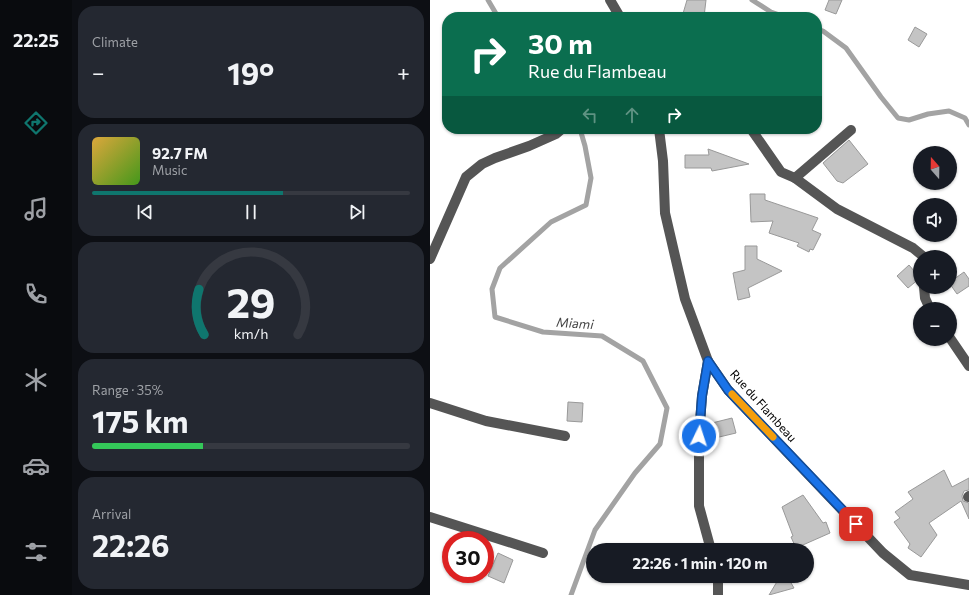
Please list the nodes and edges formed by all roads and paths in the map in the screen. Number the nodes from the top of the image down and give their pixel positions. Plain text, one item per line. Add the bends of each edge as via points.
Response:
1 (610, 0) edge
2 (617, 12) edge
3 (851, 130) dead end
4 (556, 134) edge
5 (660, 134) edge
6 (754, 134) edge
7 (795, 178) junction
8 (915, 250) edge
9 (430, 260) edge
10 (955, 346) edge
11 (708, 361) junction
12 (969, 366) edge
13 (430, 403) edge
14 (565, 436) dead end
15 (430, 517) edge
16 (709, 543) edge
17 (543, 553) dead end
18 (718, 583) edge
19 (969, 585) edge
20 (718, 595) edge

1 - 2 street
3 - 7 street
4 - 9 street via 482,164 466,176
5 - 11 street, Rue du Flambeau via 665,213 685,299
6 - 7 street via 781,172
7 - 8 street via 836,209
10 - 12 street
11 - 16 street via 699,436 699,506
11 - 19 street, Rue du Flambeau via 728,390 883,553 910,575
13 - 14 street via 486,421
15 - 17 street
18 - 20 street

